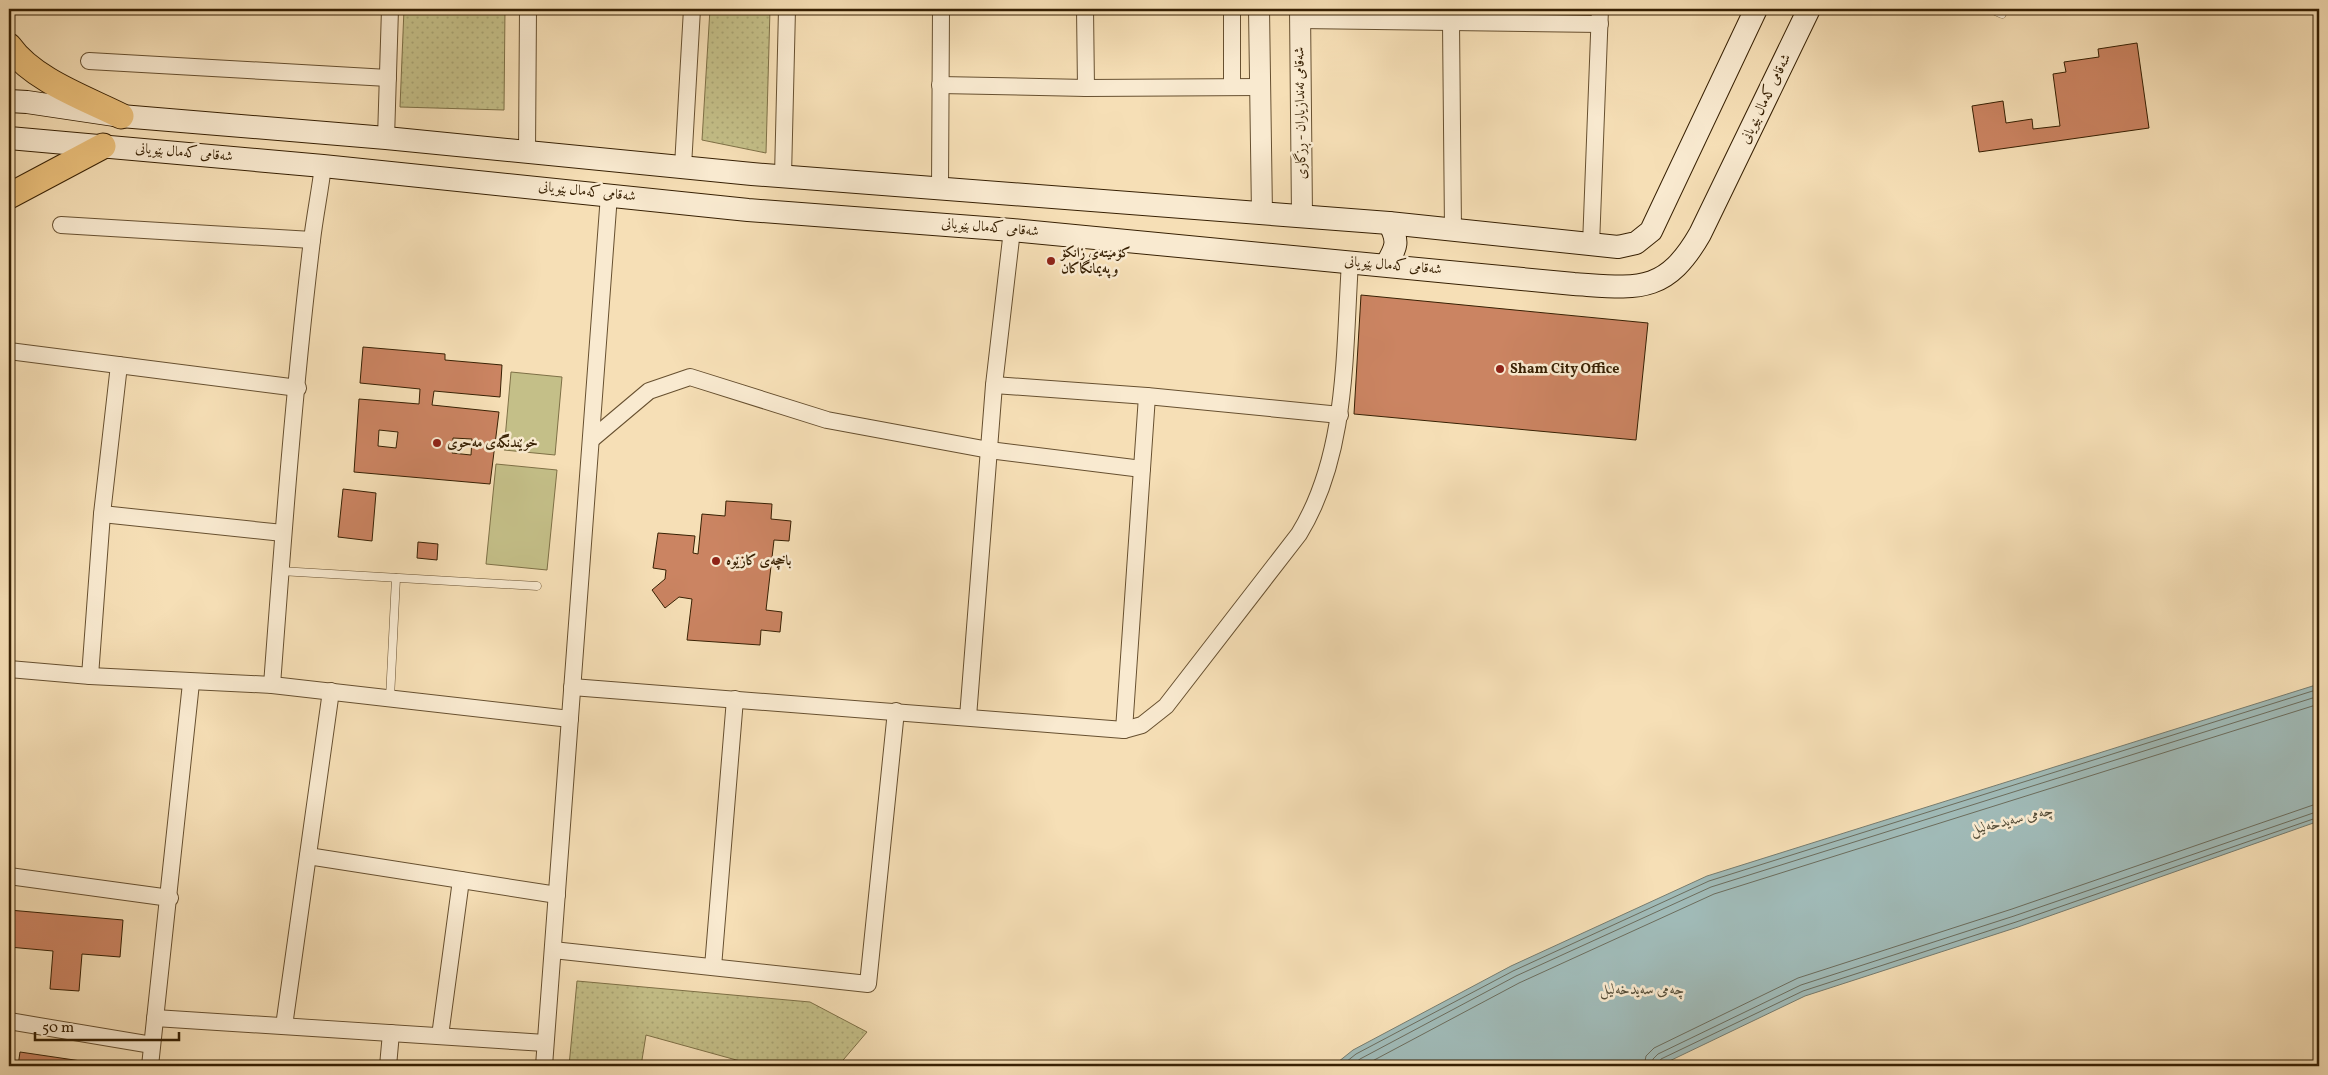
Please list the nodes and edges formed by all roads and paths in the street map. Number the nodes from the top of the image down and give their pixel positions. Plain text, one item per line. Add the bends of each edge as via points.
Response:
1 (390, 9) edge
2 (528, 9) edge
3 (692, 9) edge
4 (787, 9) edge
5 (940, 9) edge
6 (1086, 9) edge
7 (1232, 9) edge
8 (1260, 9) edge
9 (1756, 9) edge
10 (1809, 9) edge
11 (1991, 9) edge
12 (2002, 14) dead end
13 (1300, 15) edge
14 (1600, 16) edge
15 (1450, 23) junction
16 (9, 46) edge
17 (89, 61) dead end
18 (388, 78) junction
19 (940, 85) junction
20 (1260, 86) junction
21 (1232, 87) junction
22 (1086, 88) junction
23 (9, 101) edge
24 (121, 116) junction
25 (9, 138) edge
26 (386, 138) junction
27 (103, 146) junction
28 (527, 151) junction
29 (324, 166) junction
30 (683, 166) junction
31 (752, 174) junction
32 (783, 176) junction
33 (940, 188) junction
34 (609, 195) junction
35 (9, 196) edge
36 (748, 210) junction
37 (1262, 214) junction
38 (1302, 217) junction
39 (1389, 223) junction
40 (61, 224) dead end
41 (1012, 230) junction
42 (1453, 230) junction
43 (312, 240) junction
44 (1590, 245) junction
45 (1350, 262) junction
46 (1386, 265) junction
47 (9, 351) edge
48 (119, 365) junction
49 (994, 385) junction
50 (298, 388) junction
51 (1147, 396) junction
52 (1340, 415) junction
53 (592, 439) junction
54 (989, 450) junction
55 (1142, 469) junction
56 (102, 514) junction
57 (283, 533) junction
58 (280, 571) junction
59 (396, 578) junction
60 (537, 586) dead end
61 (9, 669) edge
62 (90, 676) junction
63 (191, 683) junction
64 (272, 686) junction
65 (572, 687) junction
66 (331, 691) junction
67 (390, 698) junction
68 (735, 699) junction
69 (896, 711) junction
70 (968, 717) junction
71 (570, 719) junction
72 (1124, 730) junction
73 (308, 856) junction
74 (9, 876) edge
75 (461, 880) junction
76 (557, 895) junction
77 (170, 898) junction
78 (553, 950) junction
79 (713, 967) junction
80 (155, 1018) junction
81 (9, 1021) edge
82 (284, 1026) junction
83 (391, 1033) junction
84 (440, 1036) junction
85 (545, 1043) junction
86 (152, 1044) junction
87 (150, 1066) edge
88 (388, 1066) edge
89 (544, 1066) edge

1 - 18 street
2 - 28 street
3 - 30 street
4 - 32 street
5 - 19 street
6 - 22 street
7 - 21 street
8 - 20 street
9 - 44 main road via 1651,231 1631,245
10 - 46 main road, شەقامی کەمال بێویانی via 1700,234 1680,264 1664,277 1640,285 1612,286
11 - 12 lane
13 - 15 street
13 - 38 street, شەقامی ئەندازیاران - ڕزگاری
14 - 15 street
14 - 44 street
15 - 42 street
16 - 24 main road via 34,72
17 - 18 street
18 - 26 street
19 - 22 street
19 - 33 street
20 - 21 street
20 - 37 street
21 - 22 street
23 - 24 main road
24 - 26 main road
25 - 27 main road, شەقامی کەمال بێویانی
26 - 28 main road
27 - 29 main road, شەقامی کەمال بێویانی
27 - 35 main road
28 - 30 main road
29 - 34 main road, شەقامی کەمال بێویانی
29 - 43 street
30 - 31 main road
31 - 32 main road
31 - 36 main road via 743,184 743,198
32 - 33 main road
33 - 37 main road
34 - 36 main road, شەقامی کەمال بێویانی
34 - 53 street
36 - 41 main road, شەقامی کەمال بێویانی
37 - 38 main road
38 - 39 main road
39 - 42 main road
39 - 46 main road via 1397,237 1394,252
40 - 43 street
41 - 45 main road, شەقامی کەمال بێویانی
41 - 49 street
42 - 44 main road
43 - 50 street
45 - 46 main road, شەقامی کەمال بێویانی
45 - 52 street
47 - 48 street
48 - 50 street
48 - 56 street
49 - 51 street
49 - 54 street
50 - 57 street
51 - 52 street
51 - 55 street
52 - 72 street via 1320,492 1298,534 1166,706 1142,725
53 - 54 street via 649,391 690,377 827,420
53 - 65 street
54 - 55 street
54 - 70 street
55 - 72 street
56 - 57 street
56 - 62 street
57 - 58 street
58 - 59 lane
58 - 64 street
59 - 60 lane
59 - 67 lane
61 - 62 street
62 - 63 street
63 - 64 street
63 - 77 street
64 - 66 street
65 - 68 street
65 - 71 street
66 - 67 street
66 - 73 street
67 - 71 street
68 - 69 street
68 - 79 street
69 - 70 street
69 - 79 street via 868,984
70 - 72 street
71 - 76 street
73 - 75 street
73 - 82 street
74 - 77 street
75 - 76 street
75 - 84 street
76 - 78 street
77 - 80 street
78 - 79 street
78 - 85 street
80 - 82 street
80 - 86 street
81 - 86 street
82 - 83 street
83 - 84 street
83 - 88 street
84 - 85 street
85 - 89 street
86 - 87 street

